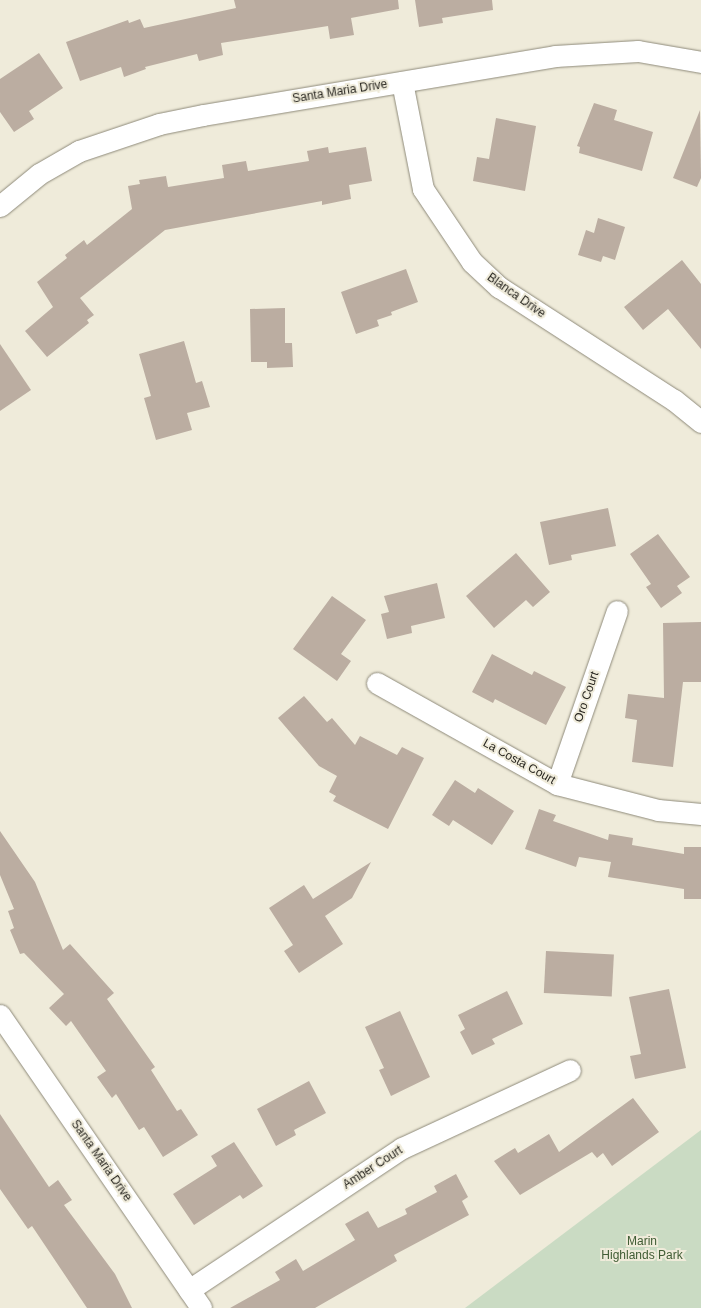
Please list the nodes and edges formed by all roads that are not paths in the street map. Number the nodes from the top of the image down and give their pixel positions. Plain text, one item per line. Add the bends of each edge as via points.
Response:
1 (701, 62) edge
2 (402, 82) junction
3 (0, 206) edge
4 (701, 422) edge
5 (617, 611) dead end
6 (377, 683) dead end
7 (557, 784) junction
8 (701, 814) edge
9 (0, 1015) edge
10 (570, 1070) dead end
11 (190, 1290) junction
12 (201, 1308) edge

1 - 2 street, Santa Maria Drive via 646,52 605,52 556,56
2 - 3 street, Santa Maria Drive via 203,115 126,134 58,162
2 - 4 street, Blanca Drive via 424,189 472,262 498,287 674,400
5 - 7 street, Oro Court
6 - 7 street, La Costa Court
7 - 8 street, La Costa Court via 658,810
9 - 11 street, Santa Maria Drive
10 - 11 street, Amber Court via 402,1148
11 - 12 street, Santa Maria Drive

